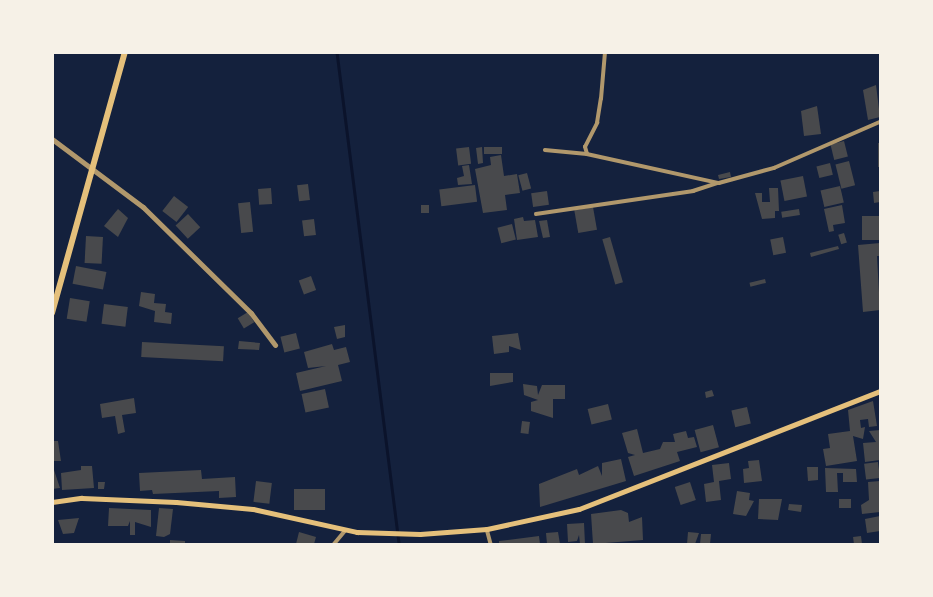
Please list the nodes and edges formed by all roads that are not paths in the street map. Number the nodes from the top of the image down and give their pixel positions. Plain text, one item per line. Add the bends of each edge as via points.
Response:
1 (125, 52) edge
2 (605, 52) edge
3 (880, 122) edge
4 (52, 139) edge
5 (545, 150) dead end
6 (587, 154) junction
7 (94, 168) junction
8 (719, 183) junction
9 (536, 214) dead end
10 (52, 313) edge
11 (275, 345) dead end
12 (880, 391) edge
13 (52, 502) edge
14 (347, 529) junction
15 (487, 529) junction
16 (334, 544) edge
17 (491, 544) edge

1 - 7 main road
2 - 6 street via 597,123 585,147
3 - 8 street via 774,168
4 - 7 street
5 - 6 street
6 - 8 street
7 - 10 main road
7 - 11 street via 202,263
8 - 9 street via 693,191
12 - 15 main road via 579,509
13 - 14 main road via 82,498 253,509
14 - 15 main road via 420,534
14 - 16 street
15 - 17 street

